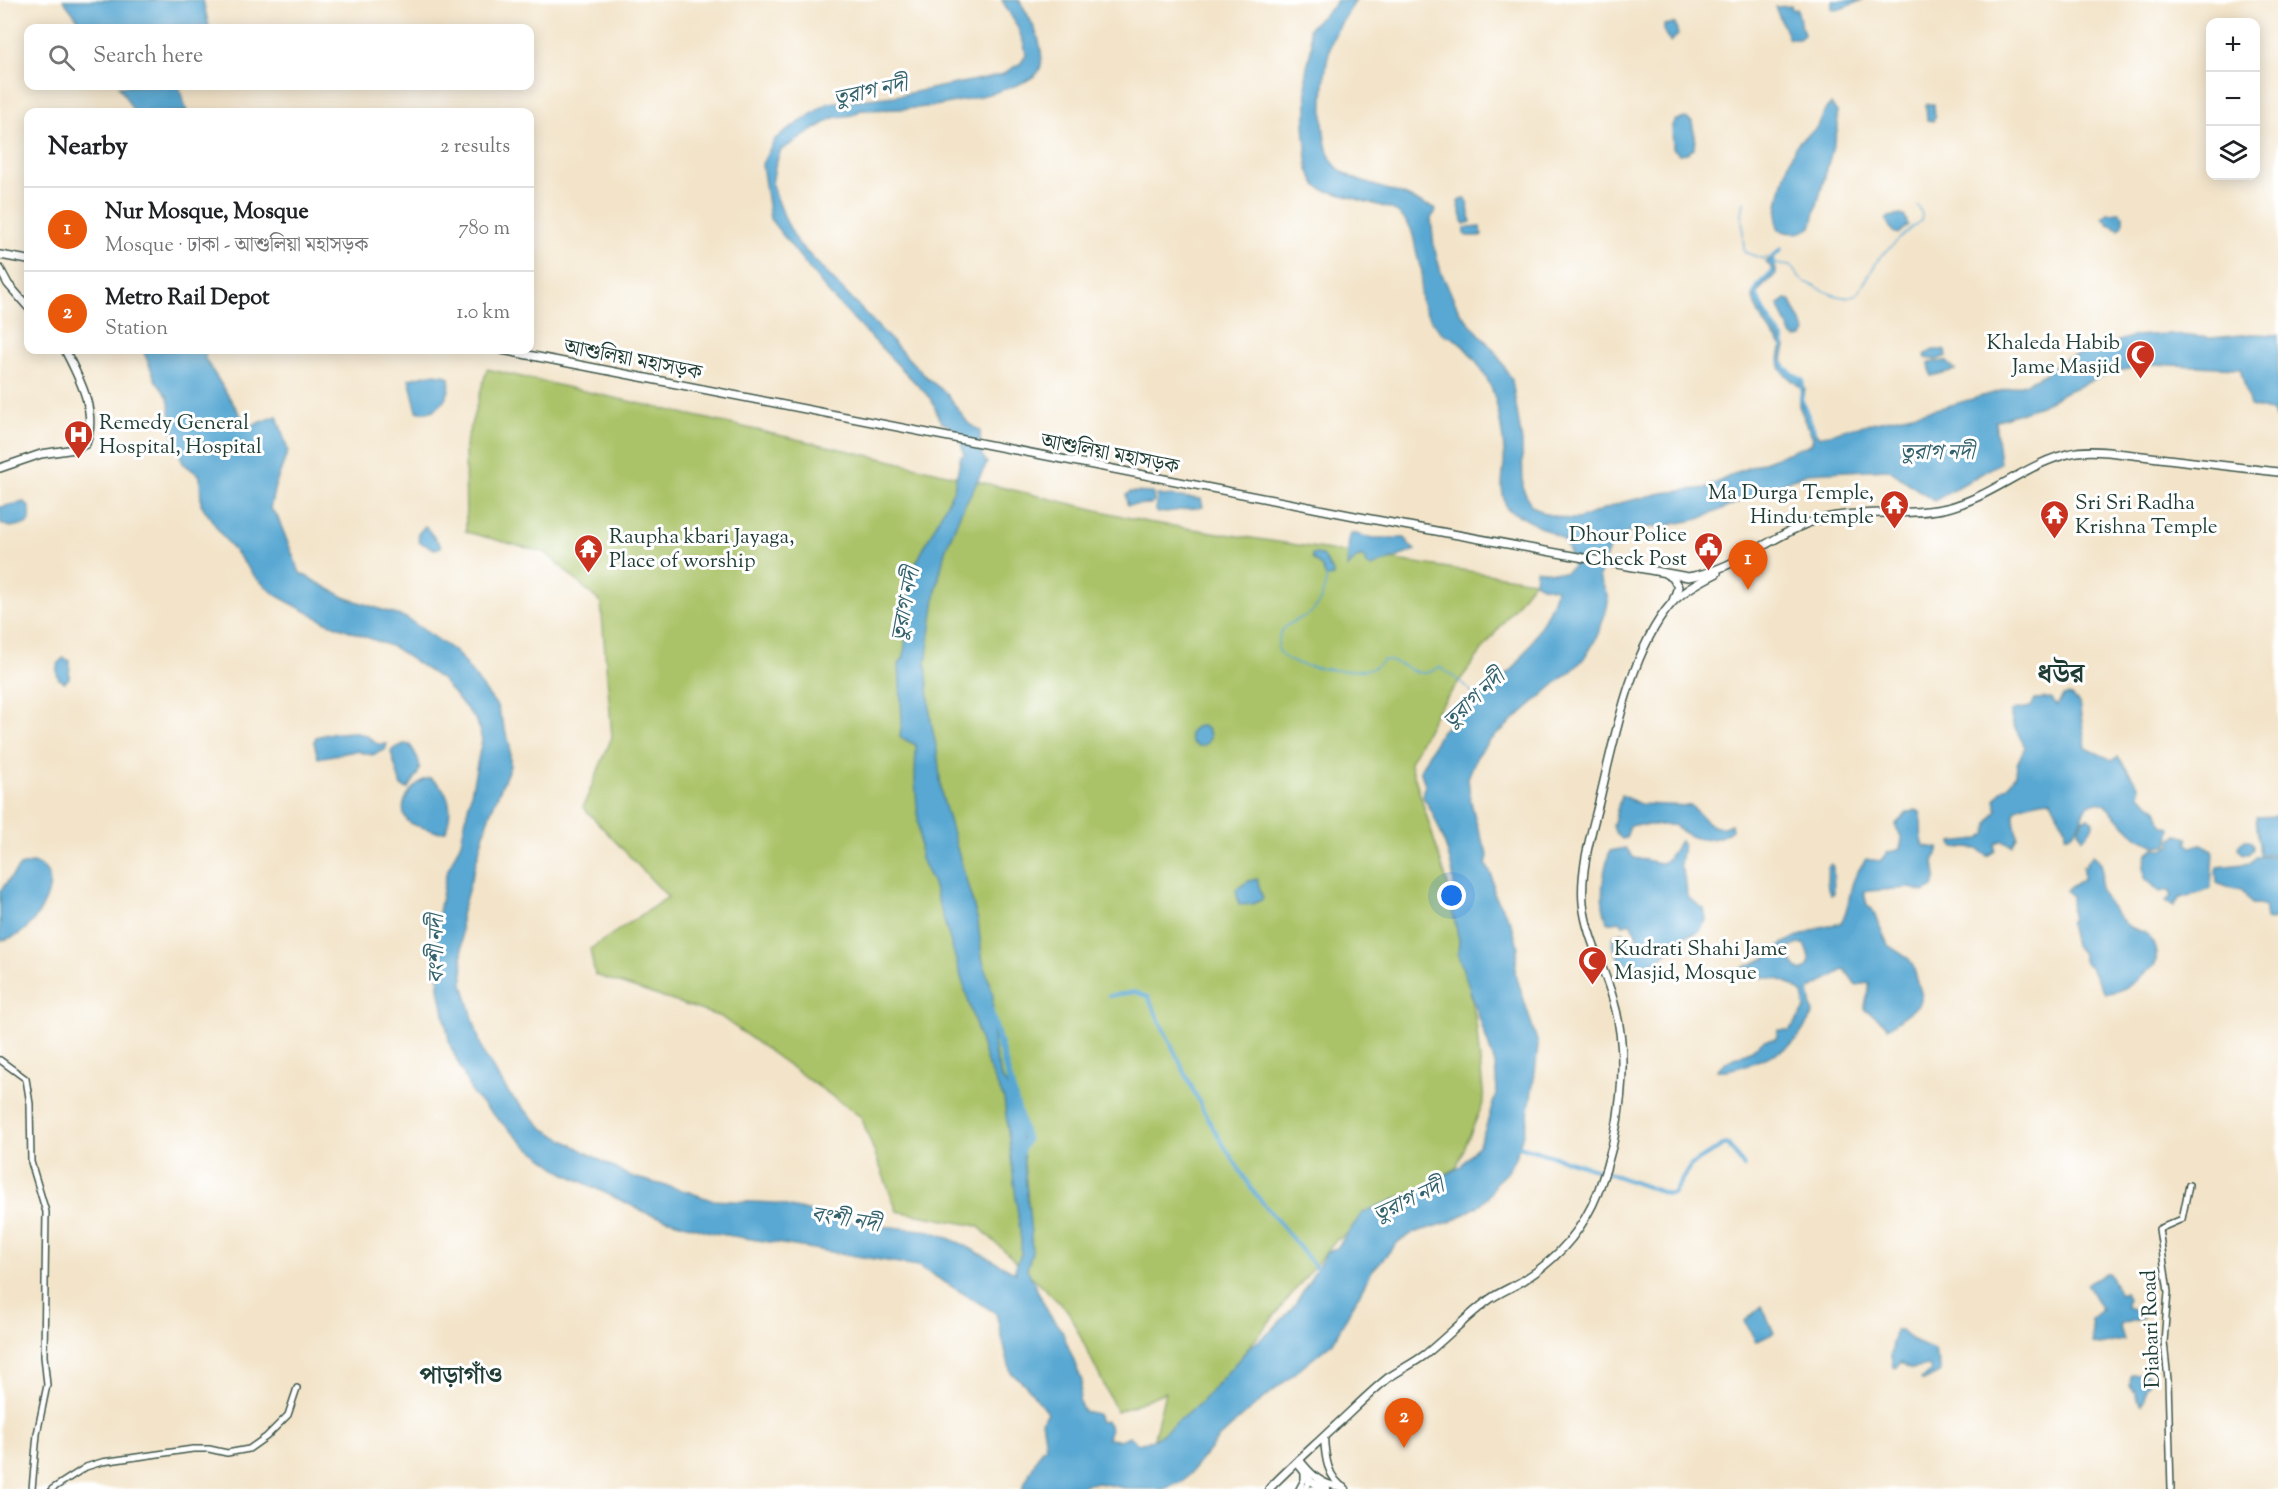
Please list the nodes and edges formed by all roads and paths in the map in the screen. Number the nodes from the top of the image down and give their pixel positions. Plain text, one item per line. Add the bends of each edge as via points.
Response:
1 (0, 255) edge
2 (24, 259) edge
3 (0, 268) edge
4 (24, 302) edge
5 (67, 354) edge
6 (522, 354) edge
7 (0, 468) edge
8 (2278, 472) edge
9 (1742, 558) junction
10 (1662, 572) junction
11 (1671, 603) junction
12 (0, 1060) edge
13 (2189, 1185) dead end
14 (297, 1388) dead end
15 (1324, 1437) junction
16 (1298, 1461) junction
17 (1309, 1481) edge
18 (1324, 1488) edge
19 (1344, 1488) edge
20 (32, 1489) edge
21 (52, 1489) edge
22 (1269, 1489) edge
23 (1299, 1489) edge
24 (1304, 1489) edge
25 (2171, 1489) edge

1 - 2 highway
3 - 4 highway
5 - 7 highway via 85,392 89,415 86,444
6 - 10 highway, আশুলিয়া মহাসড়ক via 959,441
8 - 9 highway via 2108,452 2073,453 1950,507 1822,519
9 - 10 highway, আশুলিয়া মহাসড়ক via 1688,577
9 - 11 highway
10 - 11 highway via 1673,578 1678,587
11 - 15 highway via 1645,648 1622,709 1584,873 1583,906 1614,1002 1620,1040 1619,1114 1592,1205 1578,1233 1555,1256 1528,1278 1492,1298 1423,1356 1390,1377
12 - 20 street via 26,1079 31,1162 46,1212 47,1385
13 - 25 street, Diabari Road via 2182,1219 2158,1229 2168,1292 2164,1342
14 - 21 street via 288,1415 249,1449 227,1453 193,1449 102,1462 86,1467
15 - 16 highway
15 - 19 main road via 1331,1473
16 - 17 main road
16 - 22 highway
17 - 18 main road
17 - 19 main road
17 - 23 street via 1304,1480
17 - 24 street

